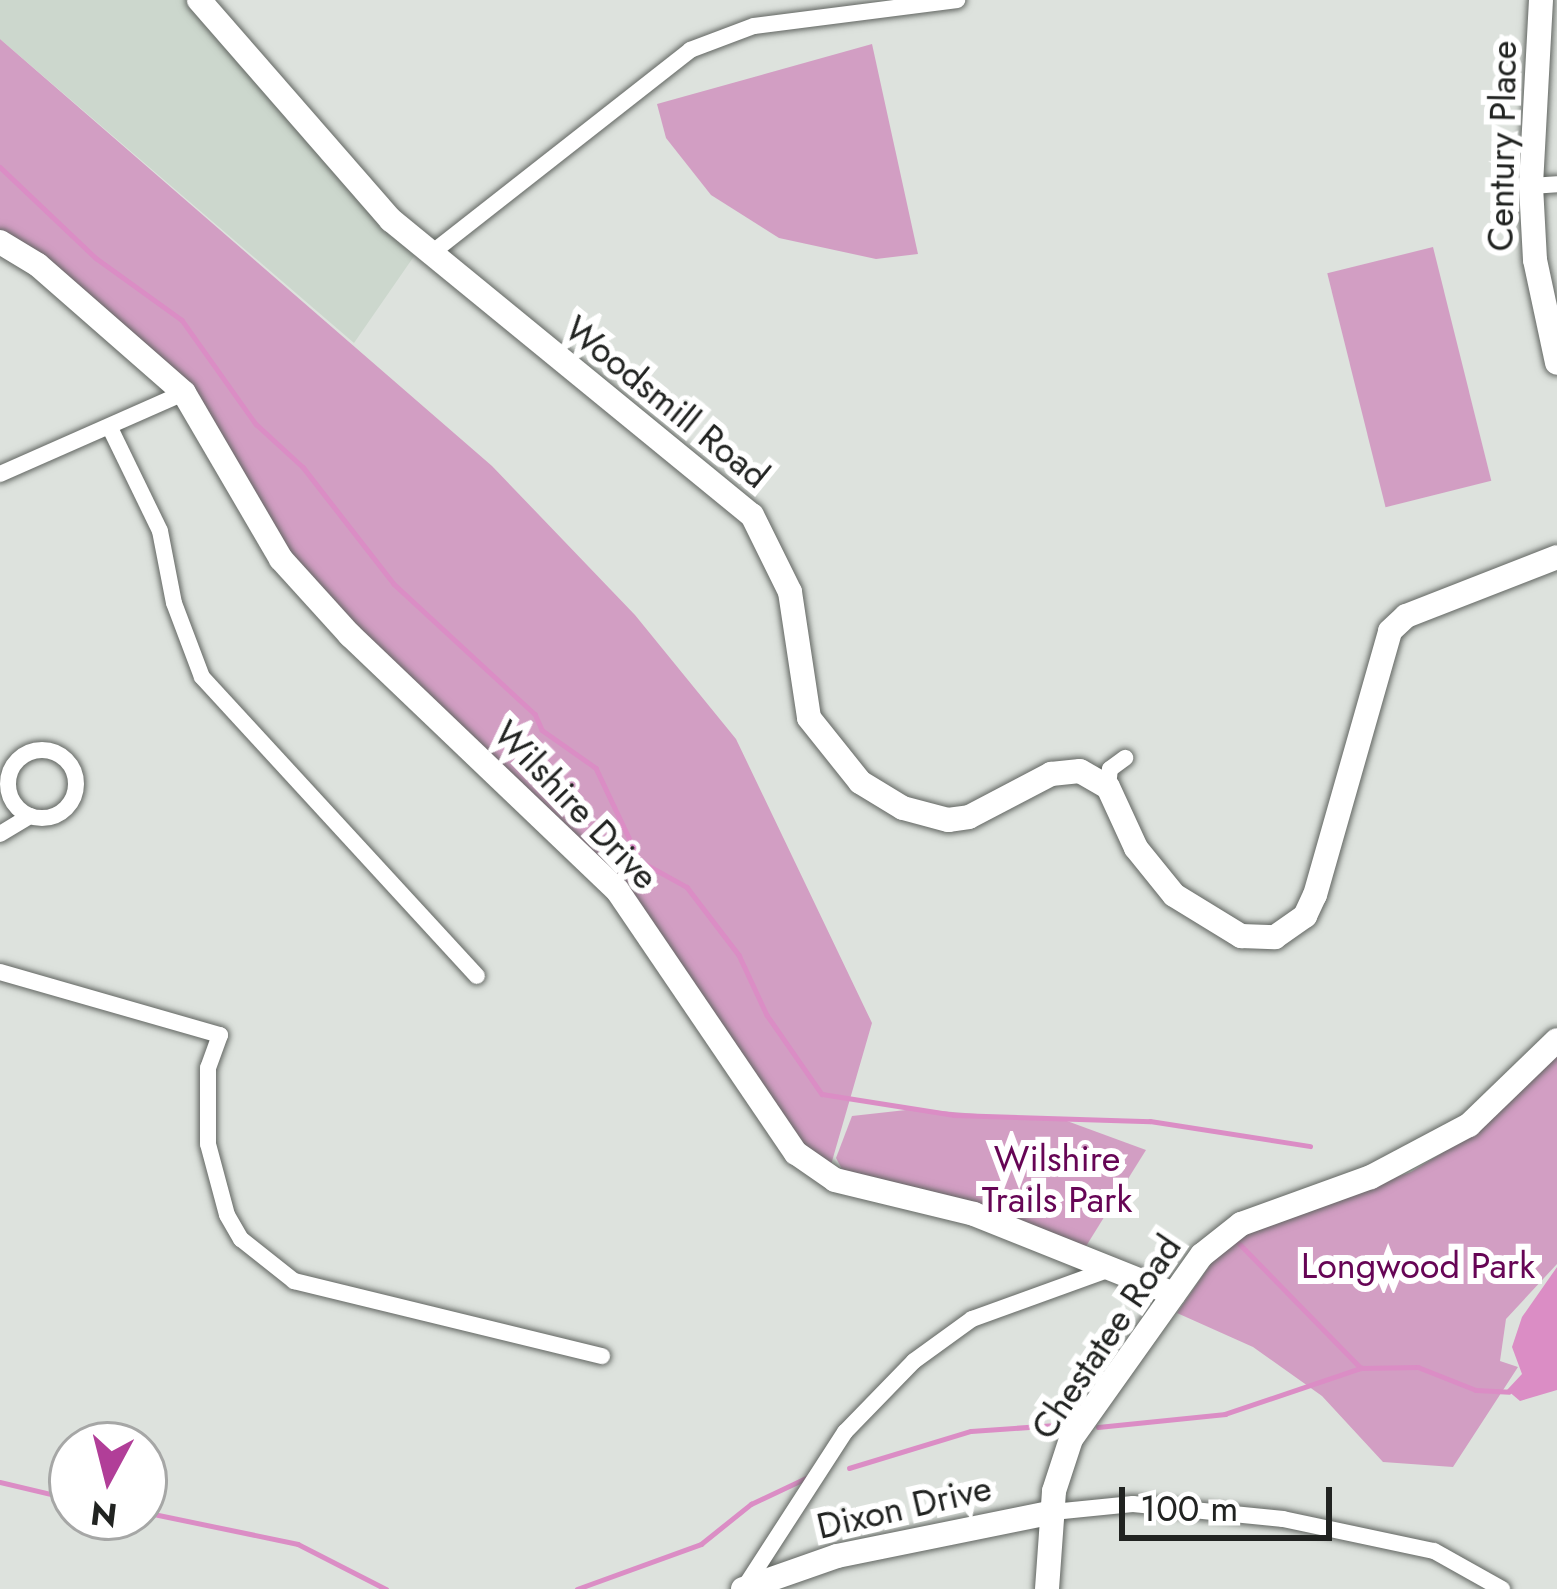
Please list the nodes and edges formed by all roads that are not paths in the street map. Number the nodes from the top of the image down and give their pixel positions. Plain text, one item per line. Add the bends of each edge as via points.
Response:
1 (199, 0) edge
2 (957, 0) edge
3 (1541, 0) edge
4 (1544, 185) edge
5 (0, 242) edge
6 (429, 255) junction
7 (1557, 362) edge
8 (184, 393) junction
9 (111, 430) junction
10 (0, 474) edge
11 (1557, 557) edge
12 (1125, 758) dead end
13 (1108, 787) junction
14 (30, 816) junction
15 (0, 835) edge
16 (0, 972) edge
17 (477, 976) dead end
18 (1557, 1040) edge
19 (1110, 1269) junction
20 (1174, 1294) junction
21 (602, 1356) dead end
22 (1053, 1512) junction
23 (743, 1589) edge
24 (1047, 1589) edge
25 (1502, 1589) edge

1 - 6 street, Woodsmill Road
2 - 6 street via 754,26 690,50
3 - 4 street, Century Place
4 - 7 street, Century Place via 1535,260
5 - 8 street, Wilshire Drive via 38,265
6 - 13 street, Woodsmill Road via 669,440 752,515 790,592 804,704 860,782 903,808 948,820 982,812 1061,771 1080,771
8 - 9 street
8 - 19 street, Wilshire Drive via 281,559 617,890 796,1153 835,1180 974,1214
9 - 10 street
9 - 17 street via 160,531 202,677
11 - 13 street via 1406,616 1377,656 1316,895 1305,916 1275,937 1241,936 1174,895 1136,848
12 - 13 street via 1110,769
14 - 14 street via 12,801 7,778 28,752 51,750 69,763 74,795 51,817
14 - 15 street
16 - 21 street via 220,1035 208,1068 207,1109 226,1214 241,1239 294,1281
18 - 20 street, Chestatee Road via 1501,1099 1416,1156 1227,1231
19 - 20 street, Wilshire Drive
19 - 23 street via 972,1319 914,1361 845,1432
20 - 22 street, Chestatee Road via 1071,1439
22 - 23 street, Dixon Drive via 856,1551
22 - 24 street, Chestatee Road
22 - 25 street, Dixon Drive via 1133,1504 1283,1519 1434,1551

